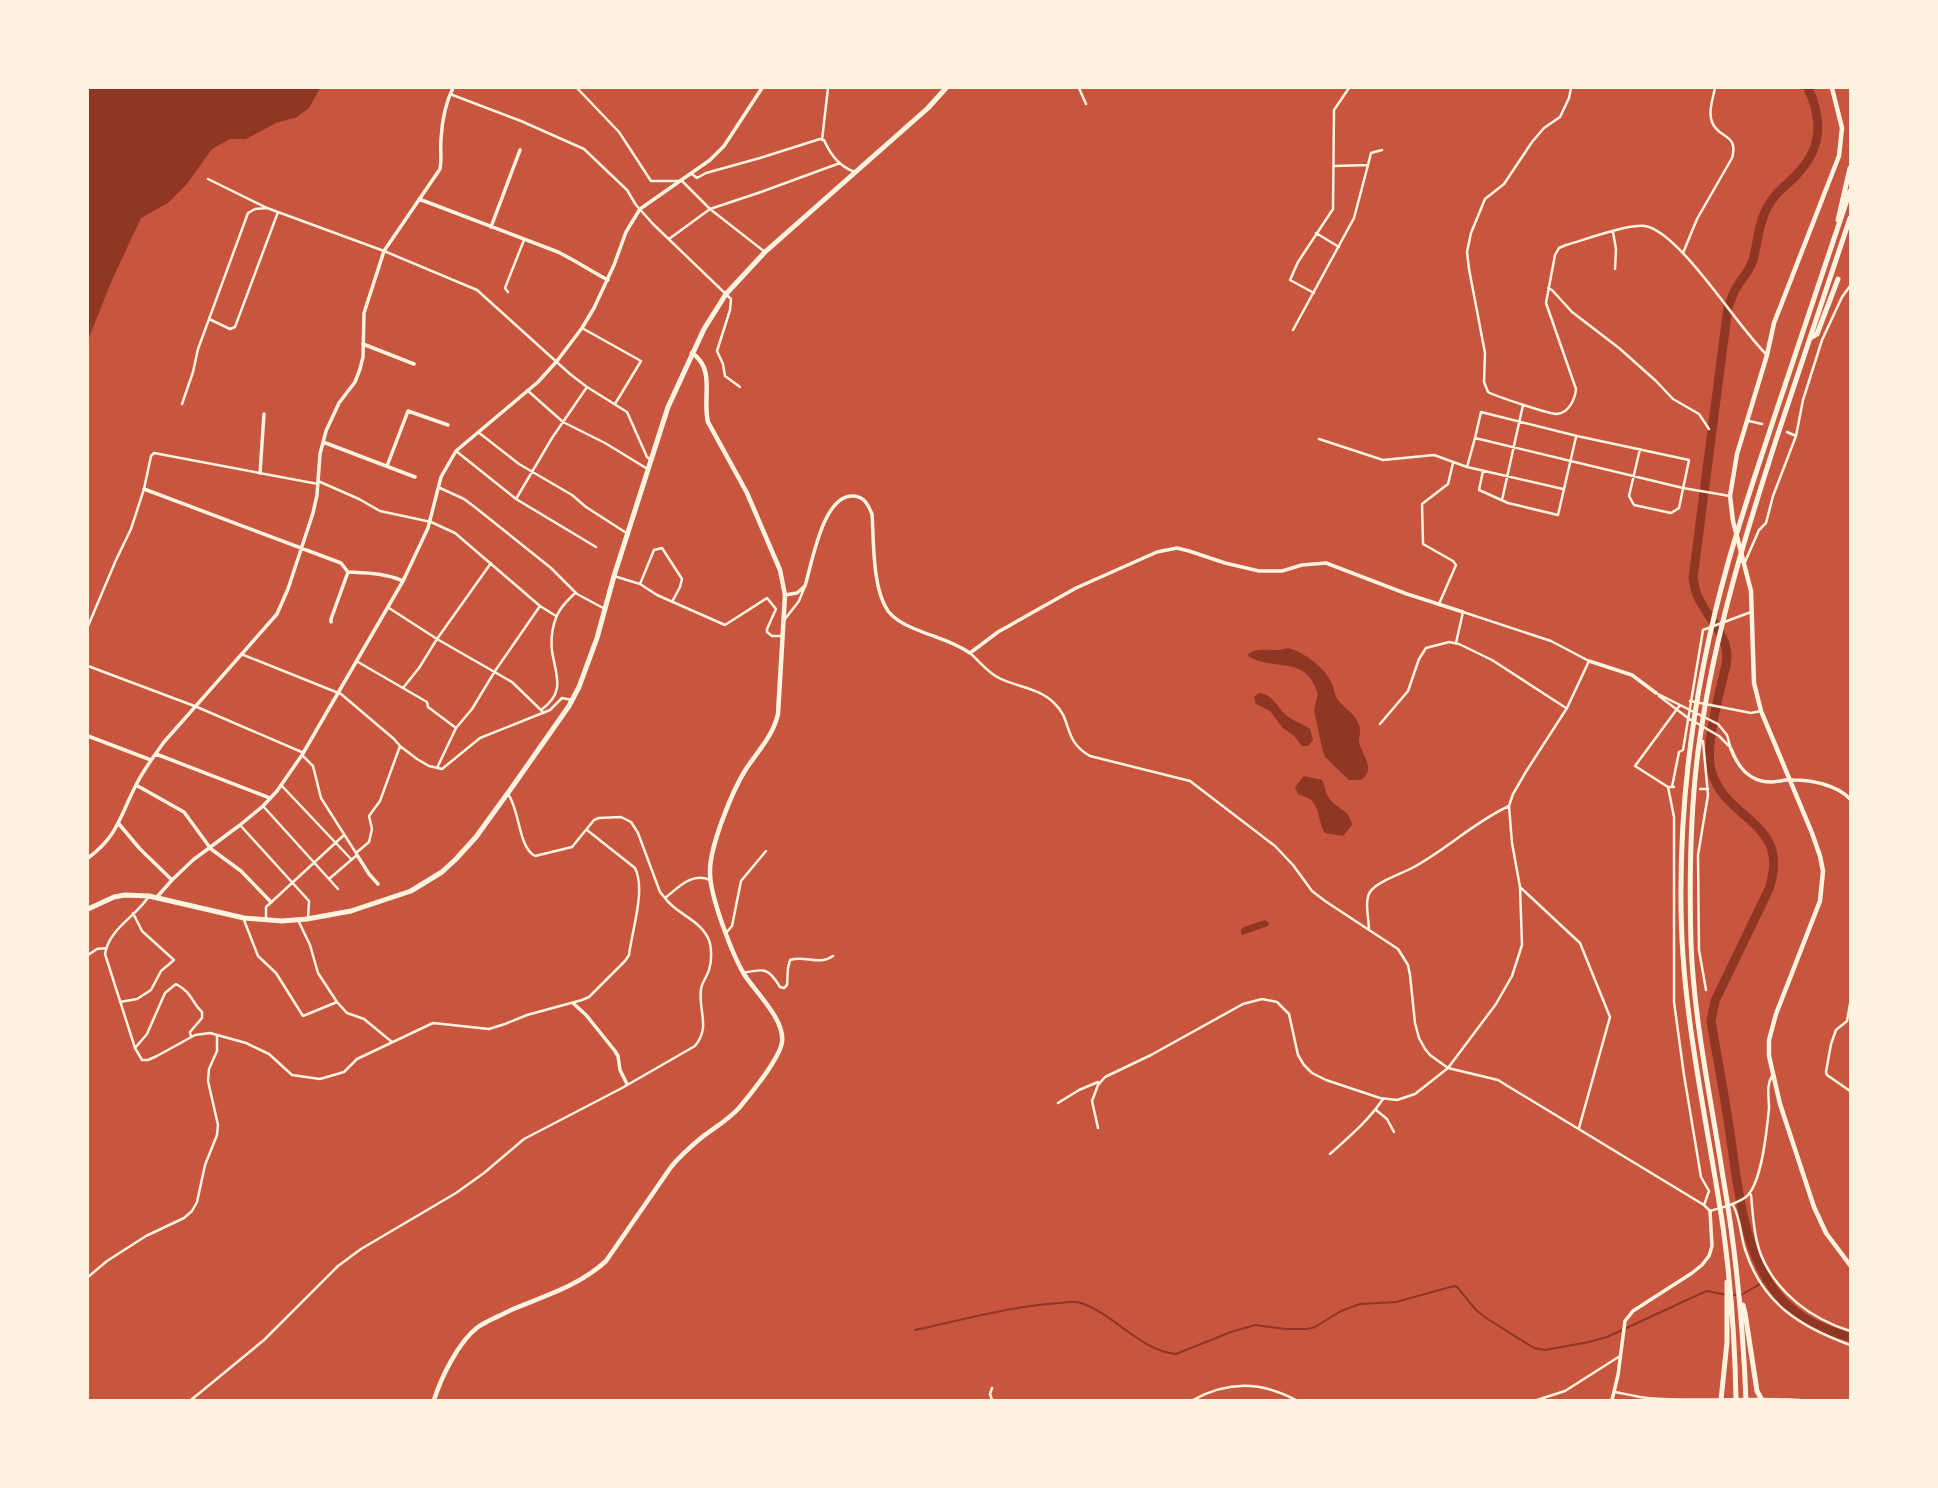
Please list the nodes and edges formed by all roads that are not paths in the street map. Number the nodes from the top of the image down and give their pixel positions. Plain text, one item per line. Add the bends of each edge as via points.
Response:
1 (453, 88) edge
2 (577, 88) edge
3 (762, 88) edge
4 (828, 88) edge
5 (946, 88) edge
6 (1079, 88) edge
7 (1349, 88) edge
8 (1571, 88) edge
9 (1715, 88) edge
10 (1832, 88) edge
11 (450, 94) junction
12 (1086, 104) dead end
13 (822, 139) junction
14 (520, 150) dead end
15 (1382, 150) dead end
16 (840, 163) junction
17 (1368, 165) junction
18 (1334, 166) junction
19 (1850, 168) edge
20 (855, 172) junction
21 (692, 174) junction
22 (208, 179) dead end
23 (682, 181) junction
24 (1850, 191) edge
25 (419, 199) junction
26 (267, 208) junction
27 (639, 209) junction
28 (710, 209) junction
29 (278, 212) junction
30 (1850, 218) edge
31 (491, 227) junction
32 (1837, 230) junction
33 (1612, 232) junction
34 (1316, 233) junction
35 (669, 239) junction
36 (524, 240) junction
37 (1339, 247) junction
38 (384, 251) junction
39 (765, 252) junction
40 (1683, 253) junction
41 (1615, 269) dead end
42 (1838, 279) dead end
43 (608, 280) junction
44 (1850, 286) edge
45 (1548, 288) junction
46 (508, 292) dead end
47 (1314, 293) junction
48 (726, 294) junction
49 (209, 320) junction
50 (582, 328) junction
51 (1293, 330) dead end
52 (1810, 338) junction
53 (363, 344) junction
54 (692, 353) junction
55 (1767, 355) junction
56 (557, 361) junction
57 (414, 364) dead end
58 (587, 387) junction
59 (740, 387) dead end
60 (527, 390) junction
61 (182, 404) dead end
62 (615, 404) junction
63 (1523, 405) junction
64 (264, 414) dead end
65 (1520, 421) junction
66 (1748, 421) junction
67 (563, 422) junction
68 (1762, 424) dead end
69 (448, 425) dead end
70 (1709, 429) dead end
71 (478, 432) junction
72 (1787, 432) dead end
73 (1577, 436) junction
74 (1796, 436) junction
75 (1475, 438) junction
76 (1320, 439) dead end
77 (323, 442) junction
78 (1514, 448) junction
79 (1640, 449) junction
80 (456, 451) junction
81 (652, 460) junction
82 (1570, 461) junction
83 (1453, 462) junction
84 (387, 466) junction
85 (1467, 467) junction
86 (649, 470) junction
87 (1483, 471) junction
88 (260, 472) junction
89 (533, 472) junction
90 (1507, 476) junction
91 (415, 477) dead end
92 (1634, 477) junction
93 (318, 482) junction
94 (438, 487) junction
95 (1683, 488) junction
96 (144, 489) junction
97 (1563, 489) junction
98 (1730, 496) junction
99 (516, 499) junction
100 (1502, 500) junction
101 (429, 522) junction
102 (629, 534) junction
103 (596, 547) dead end
104 (301, 549) junction
105 (1745, 562) junction
106 (491, 563) junction
107 (348, 572) junction
108 (614, 576) junction
109 (403, 581) junction
110 (639, 584) junction
111 (805, 586) junction
112 (575, 593) junction
113 (785, 595) junction
114 (672, 601) junction
115 (1438, 604) junction
116 (540, 606) junction
117 (389, 608) junction
118 (605, 609) junction
119 (1463, 612) junction
120 (1751, 612) junction
121 (556, 616) junction
122 (784, 620) junction
123 (331, 622) dead end
124 (88, 626) edge
125 (783, 636) junction
126 (437, 639) junction
127 (1456, 643) junction
128 (970, 653) junction
129 (241, 654) junction
130 (1589, 661) junction
131 (358, 662) junction
132 (88, 666) edge
133 (495, 671) junction
134 (403, 688) junction
135 (339, 693) junction
136 (1657, 693) junction
137 (572, 699) junction
138 (1690, 701) junction
139 (1680, 705) junction
140 (197, 707) junction
141 (1567, 708) junction
142 (1689, 709) junction
143 (1676, 710) junction
144 (542, 711) junction
145 (1761, 711) junction
146 (1688, 718) junction
147 (1380, 724) dead end
148 (456, 728) junction
149 (88, 736) edge
150 (1703, 741) dead end
151 (400, 746) junction
152 (1731, 748) junction
153 (156, 754) junction
154 (303, 754) junction
155 (151, 760) junction
156 (437, 768) junction
157 (1791, 779) junction
158 (136, 785) junction
159 (281, 785) junction
160 (1671, 787) junction
161 (1700, 789) dead end
162 (1708, 789) junction
163 (508, 794) junction
164 (270, 798) junction
165 (1850, 799) edge
166 (262, 806) junction
167 (1509, 806) junction
168 (119, 824) junction
169 (240, 825) junction
170 (587, 830) junction
171 (344, 835) junction
172 (335, 843) junction
173 (210, 847) junction
174 (766, 851) dead end
175 (357, 854) junction
176 (88, 858) edge
177 (351, 859) junction
178 (314, 863) junction
179 (329, 879) junction
180 (172, 880) junction
181 (710, 880) junction
182 (292, 882) junction
183 (378, 884) dead end
184 (1520, 887) junction
185 (338, 888) dead end
186 (149, 896) junction
187 (157, 897) junction
188 (665, 898) junction
189 (271, 902) junction
190 (88, 909) edge
191 (133, 914) junction
192 (244, 918) junction
193 (307, 919) junction
194 (266, 920) junction
195 (298, 920) junction
196 (1369, 930) junction
197 (726, 933) junction
198 (106, 948) junction
199 (88, 955) edge
200 (833, 956) dead end
201 (743, 973) junction
202 (1706, 990) dead end
203 (120, 1002) junction
204 (337, 1002) junction
205 (573, 1003) junction
206 (1850, 1003) edge
207 (1849, 1022) edge
208 (217, 1036) junction
209 (191, 1037) junction
210 (392, 1042) junction
211 (135, 1048) junction
212 (1448, 1068) junction
213 (1772, 1076) junction
214 (1101, 1081) junction
215 (627, 1084) junction
216 (1850, 1091) edge
217 (1383, 1099) junction
218 (1058, 1103) dead end
219 (1376, 1110) junction
220 (1097, 1128) dead end
221 (1579, 1128) junction
222 (1394, 1132) dead end
223 (1329, 1154) dead end
224 (1749, 1194) junction
225 (1734, 1204) junction
226 (1704, 1205) junction
227 (1710, 1211) junction
228 (1850, 1265) edge
229 (1728, 1266) junction
230 (88, 1277) edge
231 (1740, 1299) junction
232 (1850, 1331) edge
233 (1850, 1345) edge
234 (1620, 1356) junction
235 (992, 1388) dead end
236 (1615, 1392) junction
237 (1712, 1399) edge
238 (1765, 1399) edge
239 (1707, 1400) edge
240 (191, 1401) edge
241 (434, 1401) edge
242 (992, 1401) edge
243 (1193, 1401) edge
244 (1296, 1401) edge
245 (1537, 1401) edge
246 (1612, 1401) edge
247 (1721, 1401) edge
248 (1736, 1401) edge
249 (1746, 1401) edge
250 (1800, 1401) edge

1 - 11 street
2 - 23 street via 619,132 651,181
3 - 21 street via 724,146
4 - 13 street
5 - 20 highway
6 - 12 street
7 - 18 street via 1334,110
8 - 63 street via 1560,117 1544,128 1504,184 1485,199 1469,240 1470,285 1485,353 1485,388
9 - 40 street via 1712,124 1729,137 1734,151
10 - 55 main road via 1844,132 1841,149 1774,323
11 - 25 street via 440,169
11 - 27 street via 584,149 627,190
13 - 16 street
13 - 21 street via 697,178
14 - 31 street
15 - 17 street via 1371,153
16 - 20 street
16 - 28 street
17 - 18 street
17 - 37 street via 1354,218
18 - 34 street via 1333,209
19 - 32 highway
20 - 39 highway
21 - 23 street
22 - 26 street
23 - 27 street
23 - 28 street
24 - 32 highway
25 - 31 street
25 - 38 street
26 - 29 street
26 - 49 street via 248,214
27 - 35 street
27 - 43 street
28 - 35 street
28 - 39 street
29 - 38 street
29 - 49 street via 235,327
30 - 52 highway
31 - 36 street
32 - 229 highway via 1727,565 1689,755 1682,848 1682,947
33 - 40 street via 1653,228
33 - 41 street
33 - 45 street via 1559,248
34 - 37 street
34 - 47 street via 1290,280
35 - 48 street
36 - 43 street via 569,257
36 - 46 street via 505,288
37 - 47 street
38 - 53 street via 364,313
38 - 56 street via 477,290
39 - 48 highway
40 - 55 street
42 - 52 highway via 1817,334
43 - 50 street
44 - 74 street via 1822,340
45 - 63 street via 1546,303 1575,397 1557,414
45 - 70 street via 1674,399 1699,414
47 - 51 street
48 - 54 highway
48 - 59 street via 731,299 730,310 718,351 725,376
49 - 61 street
50 - 56 street
50 - 62 street via 641,361
52 - 231 highway via 1752,514 1721,628 1697,759 1691,839 1693,978
53 - 57 street
53 - 77 street via 355,382 339,403
54 - 81 highway via 668,407
54 - 113 main road via 705,370 708,422 752,505 780,570
55 - 66 main road
56 - 58 street
56 - 60 street
58 - 62 street
58 - 67 street
60 - 67 street
60 - 71 street
62 - 81 street via 627,412
63 - 65 street
64 - 88 street
65 - 73 street
65 - 75 street via 1481,412
65 - 78 street
66 - 68 street
66 - 98 main road
67 - 86 street
67 - 89 street
69 - 84 street via 408,411
71 - 80 street
71 - 89 street
72 - 74 street
73 - 79 street
73 - 82 street
74 - 105 street via 1766,523
75 - 78 street
75 - 85 street
76 - 83 street via 1383,460 1434,455
77 - 84 street
77 - 93 street
78 - 82 street
78 - 90 street
79 - 92 street
79 - 95 street via 1689,460
80 - 94 street
80 - 99 street
81 - 86 highway
82 - 92 street
82 - 97 street
83 - 85 street
83 - 115 street via 1448,484 1422,504 1423,544 1456,565
84 - 91 street
85 - 87 street
86 - 102 highway
87 - 90 street
87 - 100 street via 1479,489
88 - 93 street
88 - 96 street via 154,453
89 - 99 street
89 - 102 street
90 - 97 street
90 - 100 street
92 - 95 street
92 - 95 street via 1629,496 1634,505 1646,508 1671,513 1679,508
93 - 101 street via 380,511
93 - 104 street
94 - 101 street
94 - 112 street via 476,508
95 - 98 street
96 - 104 street
96 - 124 street
97 - 100 street via 1558,514
98 - 105 main road
99 - 103 street
101 - 106 street via 456,533
101 - 109 street
102 - 108 highway
104 - 107 street via 341,563
104 - 129 street via 277,614
105 - 120 main road
106 - 116 street
106 - 126 street
107 - 109 street
107 - 123 street
108 - 110 street
108 - 118 highway
109 - 117 street
110 - 114 street
110 - 114 street via 654,550 663,548 682,579
111 - 113 street
111 - 122 street
111 - 128 street via 828,512 847,497 864,499 872,514 878,583 888,611 897,620
112 - 118 street
112 - 121 street
113 - 122 main road
114 - 125 street via 725,625 766,598 776,608 767,632
115 - 119 street
115 - 128 street via 1326,563 1259,571 1177,548 1076,588
116 - 121 street
116 - 133 street
117 - 126 street
117 - 131 street
118 - 137 highway
119 - 127 street
119 - 130 street via 1551,641
120 - 138 street via 1703,629
120 - 145 main road via 1754,683
121 - 144 street via 552,649 558,685
122 - 125 main road
125 - 181 main road via 776,723 732,797 710,862
126 - 133 street
126 - 134 street
127 - 141 street via 1492,660
127 - 147 street via 1426,648 1408,691
128 - 196 street via 992,674 1037,691 1054,703 1073,742 1090,756 1198,786 1275,846 1312,891
129 - 135 street
129 - 140 street
130 - 136 street via 1632,675
130 - 141 street
131 - 134 street
131 - 135 street
132 - 140 street
133 - 144 street
133 - 148 street
134 - 148 street
135 - 151 street
135 - 154 street
136 - 139 street
136 - 143 street
137 - 144 street via 562,698 550,710
137 - 163 highway
138 - 142 street
138 - 145 street
139 - 142 street
139 - 143 street
140 - 153 street
140 - 154 street
141 - 167 street
142 - 146 street
142 - 152 street via 1718,724
143 - 146 street
143 - 160 street via 1635,766
144 - 156 street via 480,738 445,768
145 - 157 main road
146 - 152 street
146 - 160 street
148 - 156 street
149 - 155 street
150 - 162 street
151 - 156 street
151 - 175 street via 380,801 369,816 369,842
152 - 157 street via 1739,766 1751,777 1770,782
153 - 155 street
153 - 164 street
154 - 159 street
154 - 171 street via 313,766 321,798
155 - 158 street
157 - 165 street via 1828,786
157 - 213 main road via 1820,856 1823,877 1820,901 1770,1034
158 - 168 street
158 - 173 street via 184,811
159 - 164 street
159 - 172 street
160 - 226 street via 1676,1002 1701,1177 1710,1191
161 - 162 street
162 - 202 street via 1698,855 1699,950
163 - 170 street via 526,849 535,856 572,846
163 - 193 highway via 456,859 426,883 371,905
164 - 166 street
166 - 169 street
166 - 178 street
167 - 184 street
167 - 196 street via 1429,859 1376,886 1368,898
168 - 176 street via 102,848
168 - 180 street
169 - 173 street
169 - 182 street
170 - 188 street via 599,818 621,817 631,822
170 - 205 street via 635,868 640,887 629,955 589,996
171 - 172 street
171 - 175 street
172 - 177 street
172 - 178 street
173 - 180 street
173 - 189 street
174 - 197 street via 741,881 732,926
175 - 177 street
175 - 183 street
177 - 179 street
178 - 179 street
178 - 182 street
179 - 185 street
180 - 187 street
181 - 188 street via 691,878
181 - 197 main road
182 - 189 street
182 - 193 street via 309,901
184 - 212 street via 1522,945 1512,976
184 - 221 street via 1580,943 1610,1017
186 - 187 highway
186 - 190 highway via 114,897
186 - 191 street
187 - 192 highway
188 - 215 street via 698,924 709,941 710,967 700,1000 704,1028 695,1046
189 - 194 street
191 - 198 street
191 - 203 street via 142,931 174,960 151,990
192 - 194 highway
192 - 204 street via 258,956 276,973 303,1016
193 - 195 highway
194 - 195 highway
195 - 204 street via 318,973
196 - 212 street via 1404,958 1419,1038 1430,1055
197 - 201 main road
198 - 199 street
198 - 203 street
200 - 201 street via 823,961 790,960 784,988 766,971
201 - 241 main road via 776,1018 782,1035 780,1051 751,1092 737,1110 682,1154 616,1249 593,1273 473,1331 453,1359
203 - 211 street
204 - 210 street
205 - 210 street via 489,1029 433,1023
205 - 215 street via 615,1051
206 - 207 street
207 - 216 street via 1836,1030 1826,1072
208 - 209 street via 202,1032
208 - 210 street via 269,1054 292,1075 320,1079 344,1072 357,1059
208 - 230 street via 208,1081 217,1135 197,1202 184,1218 146,1236
209 - 211 street via 148,1060 142,1060
209 - 211 street via 202,1012 188,990 176,984 165,993 147,1034
212 - 217 street via 1409,1097
212 - 221 street via 1498,1080
213 - 224 street via 1761,1165
213 - 228 main road via 1819,1220
214 - 217 street via 1243,1004 1262,999 1277,1002 1289,1014 1298,1055 1312,1073
214 - 218 street
214 - 220 street via 1092,1101
215 - 240 street via 524,1139 456,1193 338,1266 264,1340
217 - 219 street
219 - 222 street
219 - 223 street
221 - 226 street
224 - 225 street
224 - 232 street via 1761,1254 1782,1288 1812,1315
225 - 227 street
225 - 233 street via 1745,1251 1764,1286 1791,1317
226 - 227 street
227 - 234 street via 1709,1256 1692,1273 1633,1311 1623,1326
229 - 247 highway
229 - 248 highway
231 - 238 highway via 1757,1391
231 - 249 highway
234 - 236 street
234 - 245 street via 1565,1391
235 - 242 street
236 - 239 street
236 - 246 street
237 - 238 street
237 - 239 street
238 - 250 street
243 - 244 street via 1208,1392 1246,1385 1281,1392

